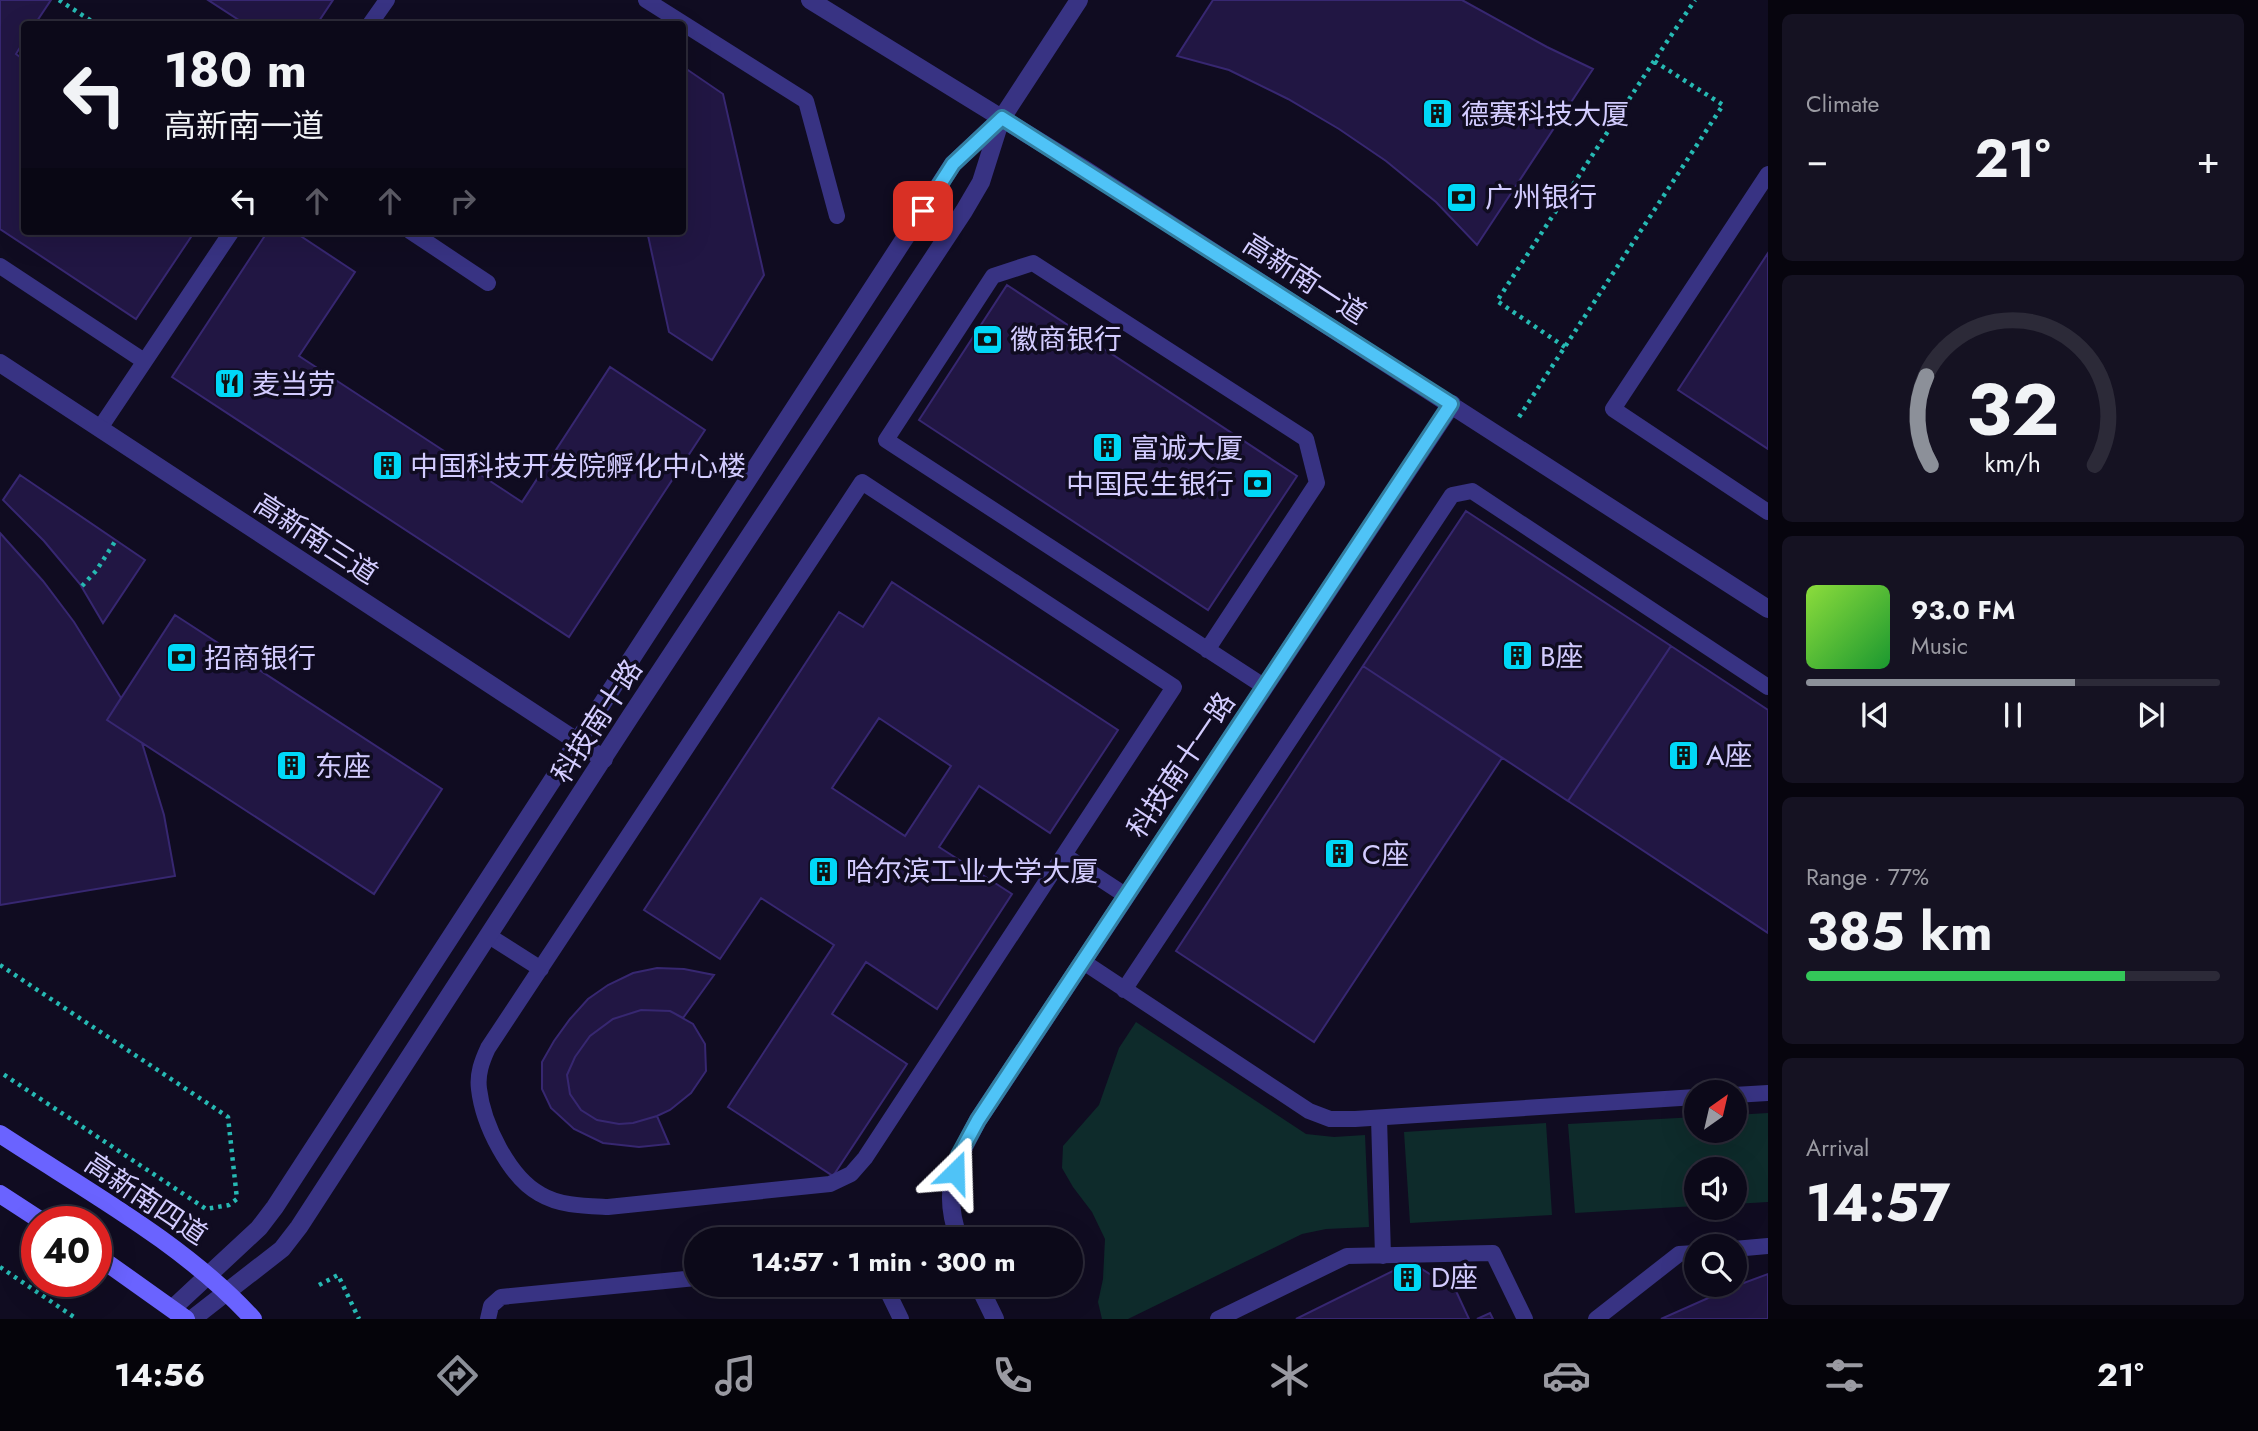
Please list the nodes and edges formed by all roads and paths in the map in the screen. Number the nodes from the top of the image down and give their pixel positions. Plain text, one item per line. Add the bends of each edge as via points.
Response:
1 (59, 0) edge
2 (387, 0) edge
3 (646, 0) edge
4 (810, 0) edge
5 (1079, 0) edge
6 (1695, 0) edge
7 (91, 21) edge
8 (372, 21) edge
9 (679, 21) edge
10 (686, 25) edge
11 (1654, 61) junction
12 (1002, 118) junction
13 (1768, 174) edge
14 (837, 216) dead end
15 (229, 235) edge
16 (416, 235) edge
17 (0, 266) edge
18 (488, 283) dead end
19 (1565, 347) junction
20 (144, 361) junction
21 (0, 363) edge
22 (1451, 404) junction
23 (100, 428) junction
24 (1506, 439) junction
25 (1768, 512) edge
26 (116, 540) dead end
27 (82, 586) dead end
28 (1768, 609) edge
29 (1207, 649) junction
30 (1265, 687) junction
31 (1768, 687) edge
32 (578, 742) junction
33 (604, 759) junction
34 (1064, 855) junction
35 (1125, 895) junction
36 (489, 936) junction
37 (1082, 961) junction
38 (0, 965) edge
39 (541, 969) junction
40 (1124, 990) junction
41 (0, 1072) edge
42 (1768, 1093) edge
43 (1747, 1094) edge
44 (1684, 1098) edge
45 (1380, 1118) junction
46 (0, 1134) edge
47 (0, 1194) edge
48 (21, 1208) edge
49 (954, 1227) edge
50 (1768, 1246) edge
51 (1747, 1248) edge
52 (1684, 1253) edge
53 (1383, 1256) junction
54 (112, 1266) edge
55 (0, 1267) edge
56 (209, 1274) junction
57 (684, 1279) edge
58 (320, 1285) dead end
59 (228, 1291) junction
60 (890, 1297) edge
61 (984, 1297) edge
62 (180, 1313) edge
63 (77, 1319) edge
64 (192, 1319) edge
65 (253, 1319) edge
66 (359, 1319) edge
67 (488, 1319) edge
68 (901, 1319) edge
69 (995, 1319) edge
70 (1218, 1319) edge
71 (1525, 1319) edge
72 (1596, 1319) edge

1 - 7 path
2 - 8 lane
3 - 9 lane
4 - 12 street, 高新南一道
5 - 12 street, 科技南十路
6 - 11 path
10 - 14 lane via 806,101
11 - 19 path via 1497,301
11 - 19 path via 1723,105
12 - 22 street, 高新南一道
12 - 32 street, 科技南十路 via 953,164
12 - 33 street, 科技南十路 via 981,182 964,211
13 - 25 lane via 1613,409
15 - 20 lane
16 - 18 lane
17 - 20 lane
19 - 24 path
20 - 23 lane
21 - 23 street, 高新南三道
22 - 24 street, 高新南一道
22 - 30 street, 科技南十一路
23 - 32 street, 高新南三道
24 - 28 street, 高新南一道
26 - 27 path
29 - 29 lane via 886,440 993,276 1033,263 1306,439 1317,483
29 - 30 lane
30 - 35 street, 科技南十一路
31 - 40 lane via 1472,491 1452,495
32 - 33 street, 高新南三道
32 - 56 street, 科技南十路 via 275,1207
33 - 36 street, 科技南十路
34 - 35 lane
34 - 39 lane via 865,1158 851,1174 830,1184 608,1207 575,1206 522,1183 505,1160 478,1088 488,1048
34 - 39 lane via 1174,687 862,482
35 - 37 street, 科技南十一路
36 - 39 lane
36 - 59 street, 科技南十路 via 299,1227 282,1249
37 - 40 lane
37 - 49 street, 科技南十一路 via 959,1155 950,1189
38 - 41 path via 229,1117 237,1199 206,1209
40 - 45 lane via 1309,1111 1330,1119
42 - 43 lane
44 - 45 lane
45 - 53 lane
46 - 56 main road, 高新南四道
47 - 48 main road
50 - 51 lane
52 - 72 lane
53 - 70 lane via 1347,1256
53 - 71 lane via 1493,1253
54 - 62 main road
55 - 63 path
56 - 59 main road, 高新南四道
56 - 62 street, 科技南十路
57 - 67 lane via 501,1297 491,1306
58 - 66 path via 338,1275
59 - 64 street, 科技南十路
59 - 65 main road, 高新南四道
60 - 68 lane
61 - 69 street

